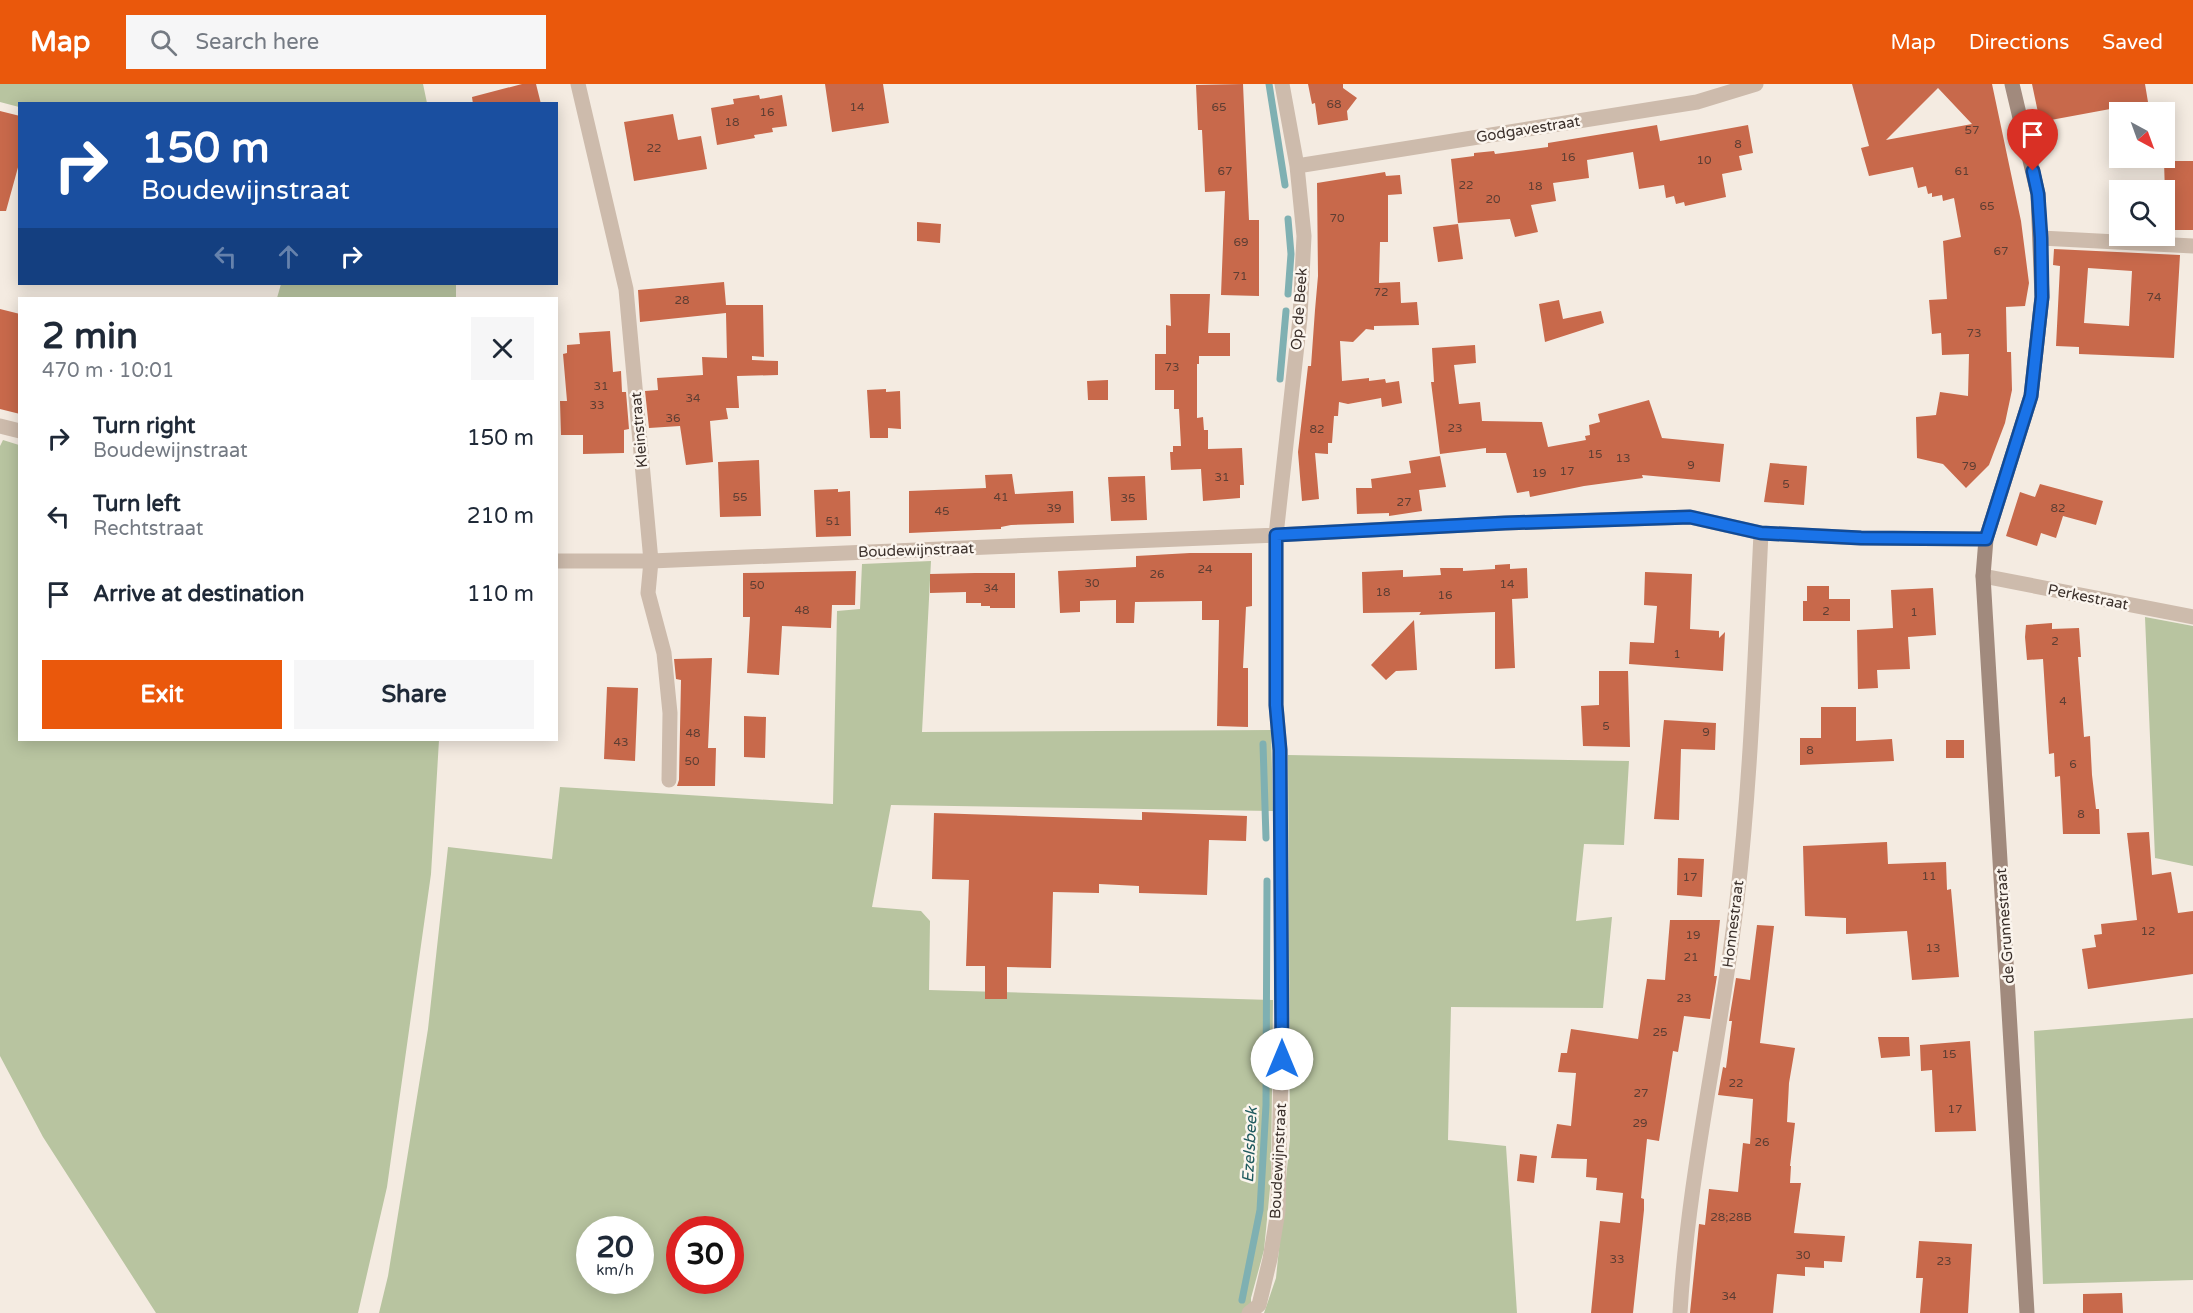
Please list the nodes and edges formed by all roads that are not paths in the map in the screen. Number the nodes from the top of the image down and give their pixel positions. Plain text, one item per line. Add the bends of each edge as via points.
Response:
1 (578, 84) edge
2 (1282, 84) edge
3 (1756, 84) edge
4 (2012, 84) edge
5 (1297, 166) junction
6 (2041, 238) junction
7 (2193, 246) edge
8 (0, 426) edge
9 (18, 430) edge
10 (1761, 533) junction
11 (1276, 535) junction
12 (1986, 539) junction
13 (558, 561) edge
14 (651, 561) junction
15 (1983, 576) junction
16 (2193, 617) edge
17 (669, 780) dead end
18 (1249, 1313) edge
19 (1680, 1313) edge
20 (2027, 1313) edge

1 - 14 street, Kleinstraat via 626,289
2 - 5 street, Op de Beek
3 - 5 street, Godgavestraat via 1697,102
4 - 6 street, de Grunnestraat via 2038,194
5 - 11 street, Op de Beek via 1304,236 1300,318
6 - 7 street
6 - 12 street, de Grunnestraat via 2042,297 2031,396
8 - 9 street
10 - 11 street, Boudewijnstraat via 1690,517
10 - 12 street, Boudewijnstraat
10 - 19 street, Honnestraat via 1737,899 1683,1259
11 - 14 street, Boudewijnstraat
11 - 18 street, Boudewijnstraat via 1276,705 1280,750 1278,1211 1259,1305
12 - 15 street, de Grunnestraat
13 - 14 street, Boudewijnstraat
14 - 17 street, Kleinstraat via 648,592 664,653 670,713
15 - 16 street, Perkestraat
15 - 20 street, de Grunnestraat

